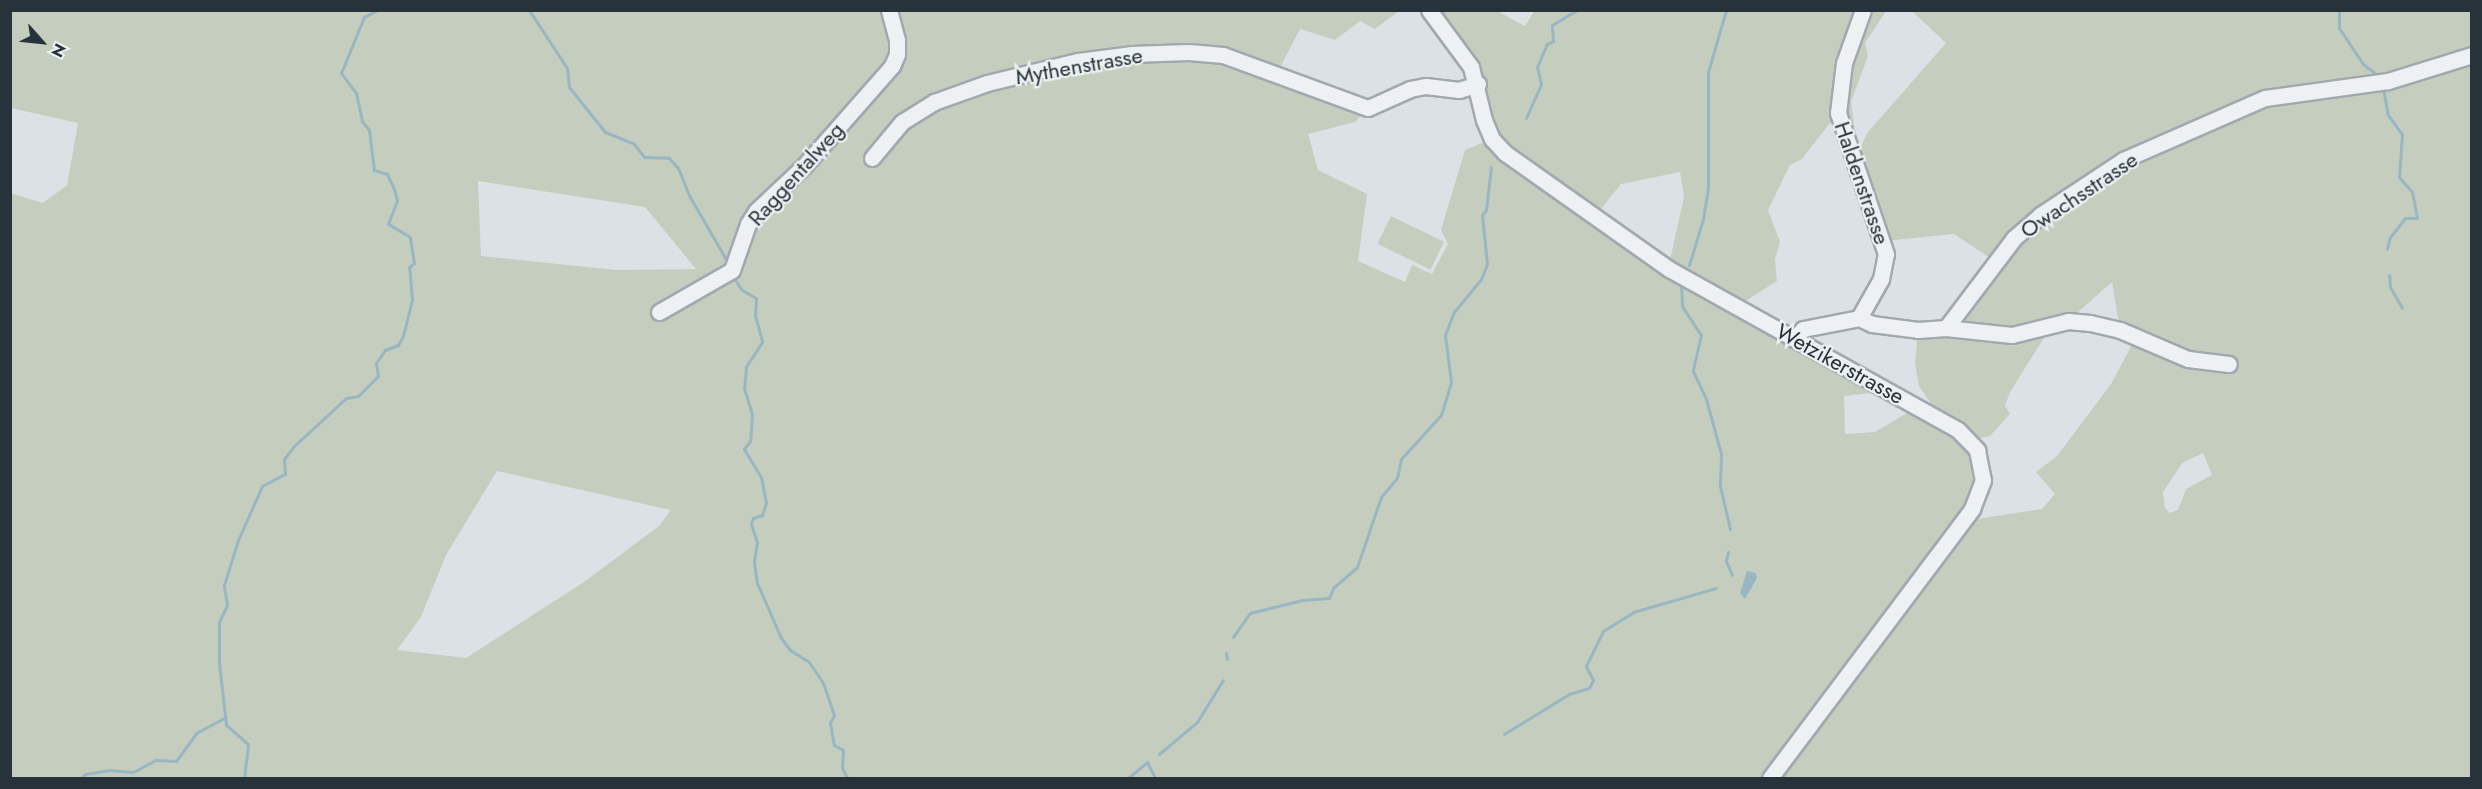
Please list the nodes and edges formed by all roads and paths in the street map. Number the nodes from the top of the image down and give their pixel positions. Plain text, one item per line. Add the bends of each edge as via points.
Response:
1 (889, 10) edge
2 (1429, 10) edge
3 (1863, 10) edge
4 (2472, 56) edge
5 (1478, 84) junction
6 (872, 158) dead end
7 (659, 312) dead end
8 (1859, 318) junction
9 (1946, 328) junction
10 (1794, 339) junction
11 (2229, 364) dead end
12 (1770, 778) edge

1 - 7 street, Raggentalweg via 897,40 892,66 804,166 756,211 732,270
2 - 5 street, Wetzikerstrasse via 1463,54
3 - 8 street, Haldenstrasse via 1844,63 1838,114 1886,254 1881,279
4 - 9 street, Owachsstrasse via 2388,81 2265,98 2123,160 2040,215 2014,238
5 - 6 street, Mythenstrasse via 1459,90 1426,86 1410,89 1368,108 1223,55 1131,54 1078,61 987,83 934,102 902,122
5 - 10 street, Wetzikerstrasse via 1484,120 1492,139 1505,153 1669,269
8 - 9 street via 1872,324 1918,330
8 - 10 street via 1803,330
9 - 11 street via 2012,335 2068,321 2090,322 2120,330 2188,359
10 - 12 street, Wetzikerstrasse via 1958,430 1977,450 1983,480 1968,515

